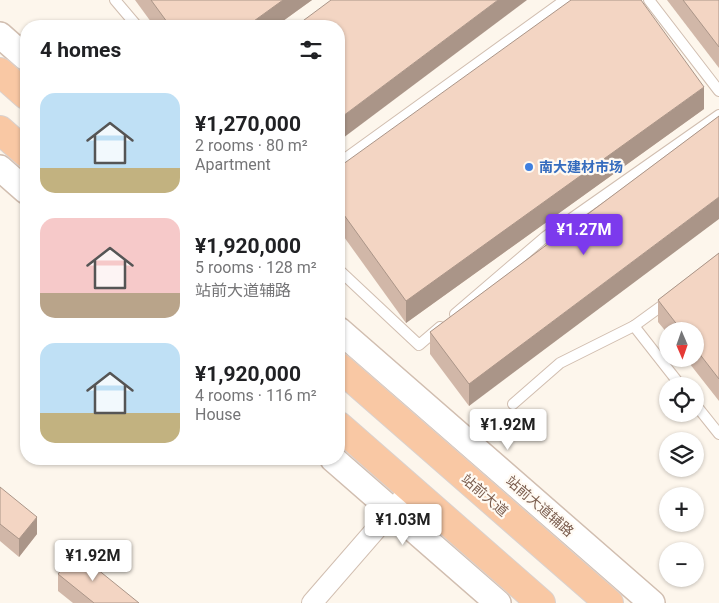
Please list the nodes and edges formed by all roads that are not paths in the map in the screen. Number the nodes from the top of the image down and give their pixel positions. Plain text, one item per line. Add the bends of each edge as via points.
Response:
1 (115, 0) edge
2 (565, 0) edge
3 (649, 0) edge
4 (132, 20) edge
5 (0, 35) edge
6 (20, 53) edge
7 (0, 72) edge
8 (20, 89) edge
9 (719, 91) edge
10 (719, 115) edge
11 (0, 130) edge
12 (20, 148) edge
13 (345, 159) edge
14 (0, 168) edge
15 (20, 186) edge
16 (345, 276) edge
17 (672, 298) edge
18 (634, 326) junction
19 (345, 335) edge
20 (345, 372) edge
21 (674, 377) edge
22 (513, 404) dead end
23 (704, 415) edge
24 (345, 431) edge
25 (719, 434) edge
26 (340, 465) edge
27 (411, 489) junction
28 (392, 510) junction
29 (312, 603) edge
30 (498, 603) edge
31 (541, 603) edge
32 (609, 603) edge
33 (652, 603) edge

1 - 4 lane
2 - 13 lane
3 - 9 lane
5 - 6 street
7 - 8 highway
10 - 16 lane via 545,237 419,345
11 - 12 highway
14 - 15 street
17 - 18 lane
18 - 21 lane
18 - 22 lane via 560,363
19 - 33 street, 站前大道辅路
20 - 32 highway, 站前大道
23 - 25 lane
24 - 27 highway
26 - 28 street
27 - 28 street
27 - 31 highway
28 - 29 street
28 - 30 street

